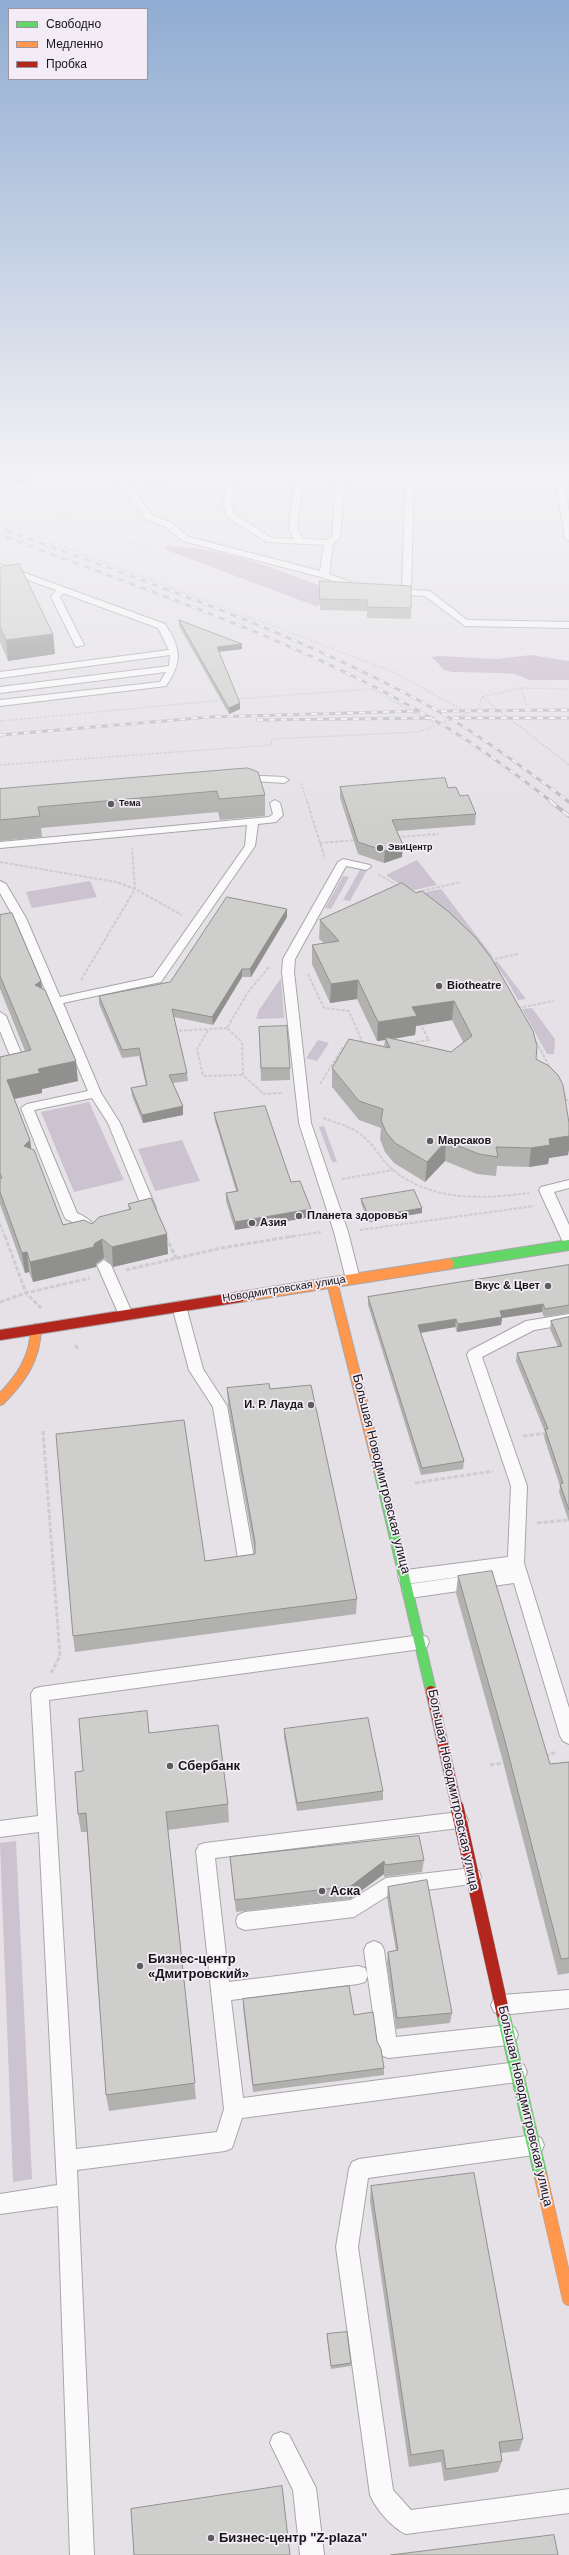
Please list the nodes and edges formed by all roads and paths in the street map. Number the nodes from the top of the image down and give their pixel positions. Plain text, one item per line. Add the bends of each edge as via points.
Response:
1 (62, 589) joint
2 (174, 589) edge
3 (370, 589) edge
4 (406, 592) joint
5 (569, 625) edge
6 (78, 645) dead end
7 (175, 652) junction
8 (173, 668) junction
9 (0, 675) edge
10 (521, 688) junction
11 (569, 689) edge
12 (0, 690) edge
13 (482, 697) junction
14 (234, 699) edge
15 (226, 700) edge
16 (0, 703) edge
17 (527, 707) dead end
18 (468, 713) junction
19 (0, 721) edge
20 (433, 723) junction
21 (0, 765) edge
22 (569, 765) edge
23 (232, 778) edge
24 (284, 780) joint
25 (275, 804) dead end
26 (253, 823) junction
27 (131, 833) junction
28 (439, 834) dead end
29 (392, 837) edge
30 (360, 840) edge
31 (320, 843) junction
32 (0, 845) edge
33 (0, 862) edge
34 (326, 862) dead end
35 (366, 867) joint
36 (461, 882) dead end
37 (0, 884) edge
38 (135, 889) junction
39 (395, 891) edge
40 (406, 891) edge
41 (410, 893) junction
42 (416, 898) edge
43 (20, 918) junction
44 (0, 922) edge
45 (197, 923) junction
46 (518, 954) dead end
47 (289, 959) junction
48 (492, 967) edge
49 (70, 998) junction
50 (554, 1001) dead end
51 (50, 1002) junction
52 (514, 1002) edge
53 (517, 1008) junction
54 (3, 1013) edge
55 (521, 1014) edge
56 (418, 1020) edge
57 (228, 1028) dead end
58 (208, 1029) junction
59 (170, 1032) edge
60 (535, 1039) edge
61 (356, 1043) edge
62 (406, 1044) edge
63 (349, 1045) edge
64 (343, 1047) junction
65 (349, 1048) edge
66 (0, 1069) edge
67 (552, 1071) edge
68 (243, 1075) dead end
69 (562, 1091) edge
70 (95, 1093) junction
71 (302, 1093) junction
72 (314, 1093) junction
73 (569, 1104) edge
74 (48, 1162) junction
75 (35, 1165) edge
76 (569, 1184) edge
77 (546, 1190) junction
78 (552, 1204) junction
79 (126, 1214) edge
80 (102, 1220) edge
81 (0, 1224) edge
82 (87, 1224) junction
83 (342, 1232) junction
84 (164, 1233) edge
85 (93, 1238) edge
86 (569, 1240) edge
87 (569, 1245) edge
88 (176, 1258) junction
89 (106, 1270) junction
90 (353, 1278) junction
91 (332, 1282) junction
92 (26, 1293) junction
93 (0, 1302) edge
94 (179, 1306) junction
95 (44, 1311) dead end
96 (126, 1315) junction
97 (569, 1319) edge
98 (36, 1329) junction
99 (0, 1335) edge
100 (0, 1400) edge
101 (43, 1431) dead end
102 (554, 1432) edge
103 (502, 1438) junction
104 (512, 1468) junction
105 (415, 1483) dead end
106 (568, 1520) edge
107 (517, 1526) junction
108 (246, 1558) edge
109 (518, 1570) junction
110 (408, 1584) junction
111 (421, 1642) junction
112 (40, 1694) junction
113 (566, 1743) edge
114 (537, 1757) edge
115 (503, 1763) edge
116 (490, 1765) dead end
117 (459, 1820) junction
118 (46, 1823) junction
119 (0, 1829) edge
120 (472, 1877) junction
121 (245, 1921) dead end
122 (374, 1950) dead end
123 (358, 1975) dead end
124 (221, 1992) junction
125 (569, 1999) edge
126 (501, 2005) junction
127 (508, 2035) junction
128 (517, 2072) junction
129 (234, 2109) junction
130 (534, 2145) junction
131 (66, 2161) junction
132 (68, 2194) junction
133 (0, 2204) edge
134 (569, 2299) edge
135 (281, 2443) dead end
136 (569, 2501) edge
137 (82, 2555) edge
138 (312, 2555) edge

1 - 6 lane via 55,597
1 - 7 lane via 162,626
2 - 18 path via 393,672
3 - 4 lane via 379,592
4 - 5 lane via 427,593 465,623
7 - 8 lane
7 - 9 lane
8 - 12 lane
8 - 16 lane via 163,684
10 - 11 path
10 - 13 path
10 - 17 path
13 - 18 path via 478,709
13 - 22 path
14 - 20 path via 371,689
15 - 19 path
18 - 20 path
20 - 21 path via 419,732 272,739 270,745
23 - 24 lane
24 - 31 path via 303,784
25 - 26 lane via 278,815 276,818
26 - 27 lane
26 - 45 lane via 250,846
27 - 32 lane
27 - 38 path
28 - 29 path
30 - 31 path
31 - 34 path
33 - 38 path via 116,882
35 - 39 path via 402,888
35 - 47 lane via 343,862
36 - 41 path
37 - 43 lane
38 - 45 path
38 - 49 path
40 - 41 path
41 - 42 path
43 - 44 lane
43 - 51 lane
45 - 49 lane via 157,980
46 - 48 path via 487,961
47 - 61 path via 301,957 324,1008 348,1012 362,1041
47 - 71 lane via 288,972
49 - 51 lane
50 - 53 path
51 - 70 lane
52 - 53 path
53 - 55 path
54 - 66 lane via 20,1065
56 - 62 path via 429,1040
57 - 58 path
58 - 59 path
58 - 68 path via 196,1048 203,1076
60 - 67 path
63 - 64 path
64 - 65 path
64 - 72 path
69 - 73 path
70 - 74 lane via 27,1108
70 - 79 lane via 114,1124 149,1208
71 - 72 path
71 - 83 lane via 305,1123
72 - 77 path via 317,1110 324,1118 363,1135 393,1170 413,1183 459,1198 489,1199
74 - 75 lane
74 - 82 lane via 71,1216
76 - 77 lane
77 - 78 lane
78 - 83 path
78 - 86 lane
80 - 82 lane
81 - 92 path
82 - 85 lane
83 - 88 path via 310,1233
83 - 90 lane
84 - 88 path
87 - 90 street, Новодмитровская улица
88 - 89 path
89 - 92 path
89 - 96 lane
90 - 91 street, Новодмитровская улица
91 - 94 street, Новодмитровская улица
91 - 110 street, Большая Новодмитровская улица
92 - 93 path
92 - 95 path
94 - 96 street, Новодмитровская улица
94 - 108 lane via 196,1370 220,1406
96 - 98 street, Новодмитровская улица
97 - 103 lane via 531,1325 474,1356
98 - 99 street, Новодмитровская улица
98 - 100 street via 38,1343 35,1357 25,1373
101 - 112 path via 60,1656
102 - 103 path
103 - 104 lane
104 - 105 path
104 - 107 lane via 519,1486
106 - 107 path
107 - 109 lane
109 - 110 lane
109 - 113 lane
110 - 111 street, Большая Новодмитровская улица
111 - 112 lane
111 - 117 street, Большая Новодмитровская улица
112 - 118 lane
113 - 114 path
115 - 116 path
117 - 120 street, Большая Новодмитровская улица
117 - 124 lane via 205,1851
118 - 119 lane
118 - 131 lane
120 - 121 lane via 386,1887 354,1908
120 - 126 street, Большая Новодмитровская улица
122 - 127 lane via 388,2048
123 - 124 lane
124 - 129 lane
125 - 126 lane
126 - 127 street, Большая Новодмитровская улица
127 - 128 street, Большая Новодмитровская улица
128 - 129 lane
128 - 130 street, Большая Новодмитровская улица
129 - 131 lane via 225,2141
130 - 134 street, Большая Новодмитровская улица
130 - 136 lane via 359,2169 346,2247 382,2496 406,2522
131 - 132 lane
132 - 133 lane
132 - 137 lane
135 - 138 lane via 304,2488

